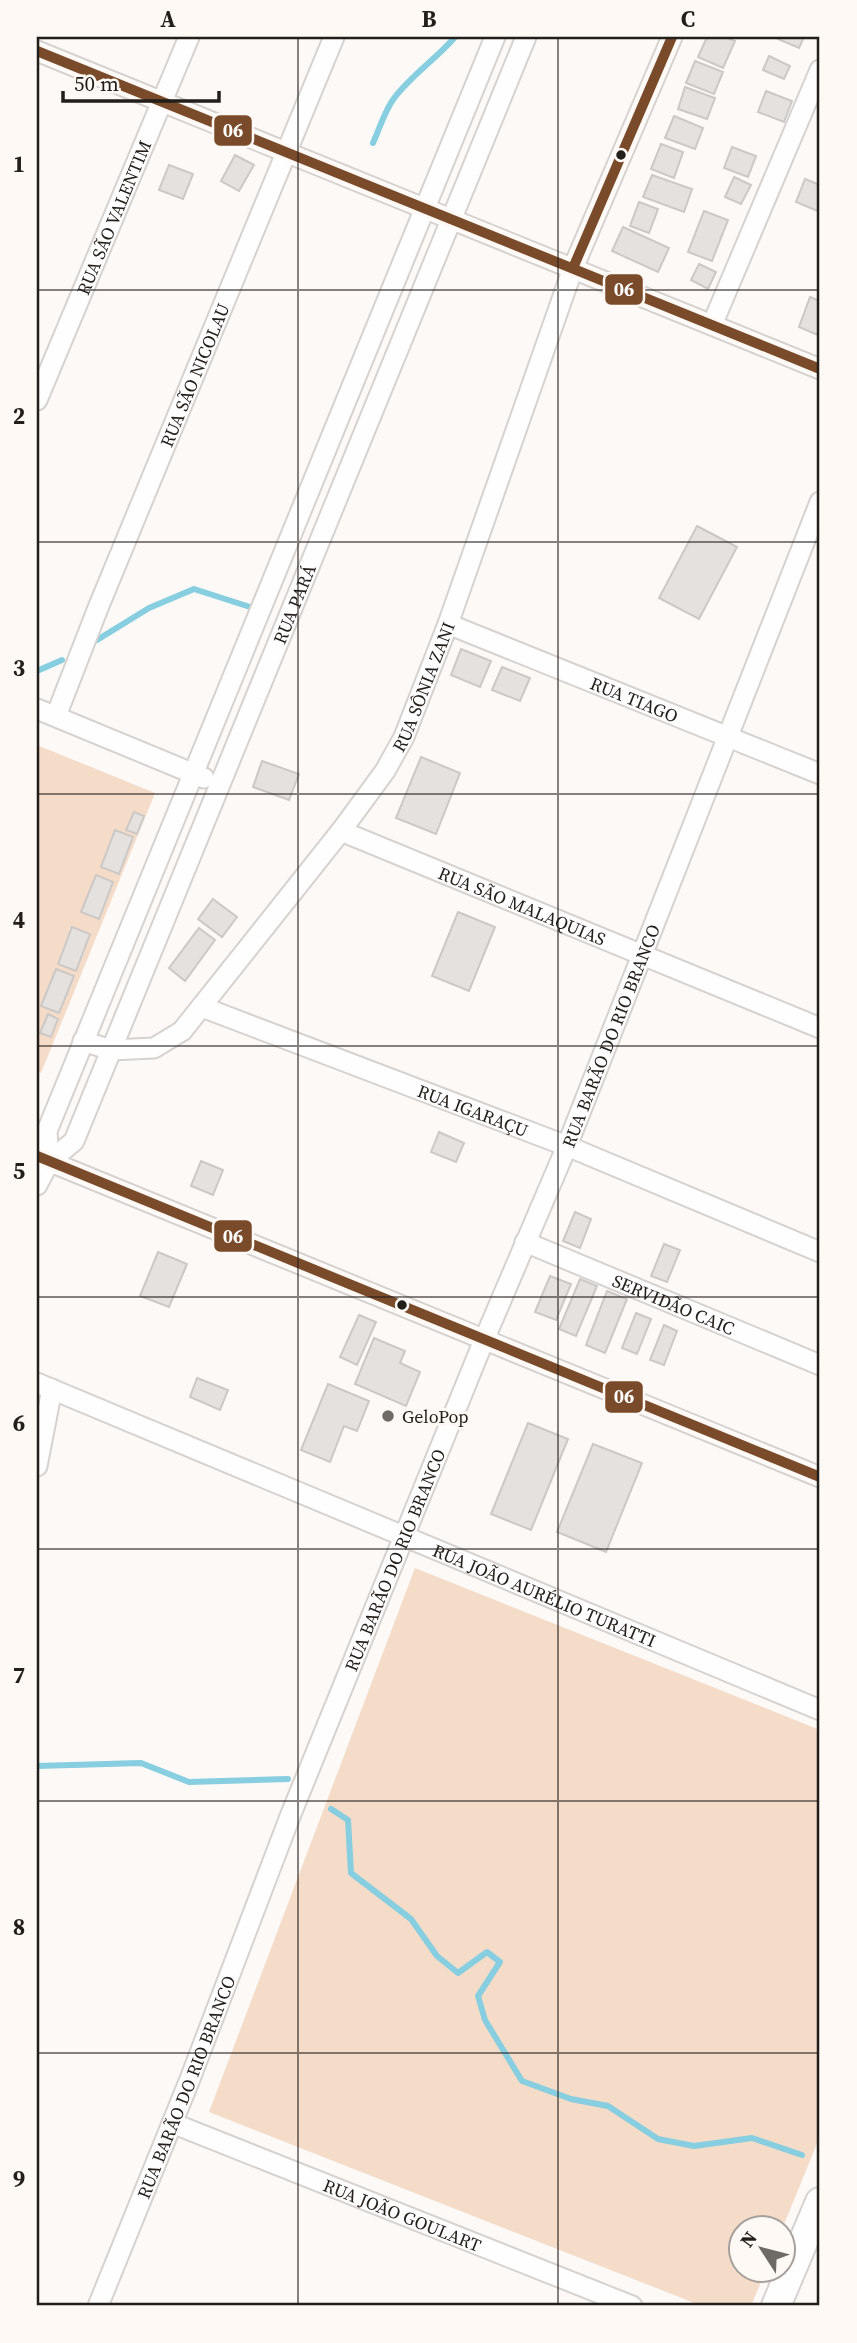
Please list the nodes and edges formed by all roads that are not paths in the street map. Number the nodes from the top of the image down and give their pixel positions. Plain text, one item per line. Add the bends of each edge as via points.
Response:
1 (189, 37) edge
2 (334, 37) edge
3 (495, 37) edge
4 (526, 37) edge
5 (672, 37) edge
6 (37, 51) edge
7 (820, 70) edge
8 (162, 101) junction
9 (287, 151) junction
10 (425, 207) junction
11 (452, 218) junction
12 (573, 268) junction
13 (712, 325) junction
14 (820, 369) edge
15 (37, 400) edge
16 (820, 502) edge
17 (449, 624) junction
18 (37, 709) edge
19 (56, 716) junction
20 (729, 737) junction
21 (193, 773) junction
22 (820, 774) edge
23 (220, 784) junction
24 (341, 831) junction
25 (644, 954) junction
26 (202, 1007) junction
27 (820, 1028) edge
28 (83, 1041) junction
29 (111, 1050) junction
30 (567, 1146) junction
31 (43, 1159) edge
32 (37, 1185) edge
33 (526, 1242) junction
34 (820, 1252) edge
35 (484, 1339) junction
36 (820, 1365) edge
37 (44, 1386) edge
38 (37, 1466) edge
39 (820, 1477) edge
40 (404, 1536) junction
41 (820, 1710) edge
42 (172, 2123) junction
43 (820, 2202) edge
44 (98, 2306) edge
45 (632, 2306) edge
46 (776, 2306) edge

1 - 8 street, RUA SÃO VALENTIM
2 - 9 street, RUA SÃO NICOLAU
3 - 10 street, RUA PARÁ
4 - 11 street, RUA PARÁ
5 - 12 street, RUA SÔNIA ZANI
6 - 8 street
7 - 13 street
8 - 9 street
8 - 15 street, RUA SÃO VALENTIM
9 - 10 street
9 - 19 street, RUA SÃO NICOLAU
10 - 11 street
10 - 21 street, RUA PARÁ
11 - 12 street
11 - 23 street, RUA PARÁ
12 - 13 street
12 - 17 street, RUA SÔNIA ZANI
13 - 14 street
16 - 20 street, RUA BARÃO DO RIO BRANCO
17 - 20 street, RUA TIAGO
17 - 24 street, RUA SÔNIA ZANI via 404,737
18 - 19 street
19 - 21 street
20 - 22 street, RUA TIAGO
20 - 25 street, RUA BARÃO DO RIO BRANCO
21 - 23 street
21 - 28 street, RUA PARÁ
23 - 29 street, RUA PARÁ
24 - 25 street, RUA SÃO MALAQUIAS
24 - 26 street, RUA SÔNIA ZANI
25 - 27 street, RUA SÃO MALAQUIAS
25 - 30 street, RUA BARÃO DO RIO BRANCO
26 - 29 street, RUA SÔNIA ZANI via 182,1031 154,1048
26 - 30 street, RUA IGARAÇU
28 - 29 street, RUA SÔNIA ZANI
28 - 31 street, RUA PARÁ via 47,1131
29 - 31 street, RUA PARÁ via 74,1141
30 - 33 street, RUA BARÃO DO RIO BRANCO
30 - 34 street, RUA IGARAÇU
31 - 32 street, RUA PARÁ
31 - 35 street
33 - 35 street, RUA BARÃO DO RIO BRANCO
33 - 36 street, SERVIDÃO CAIC
35 - 39 street
35 - 40 street, RUA BARÃO DO RIO BRANCO
37 - 38 street
37 - 40 street, RUA JOÃO AURÉLIO TURATTI
40 - 41 street, RUA JOÃO AURÉLIO TURATTI
40 - 42 street, RUA BARÃO DO RIO BRANCO
42 - 44 street, RUA BARÃO DO RIO BRANCO
42 - 45 street, RUA JOÃO GOULART
43 - 46 street

